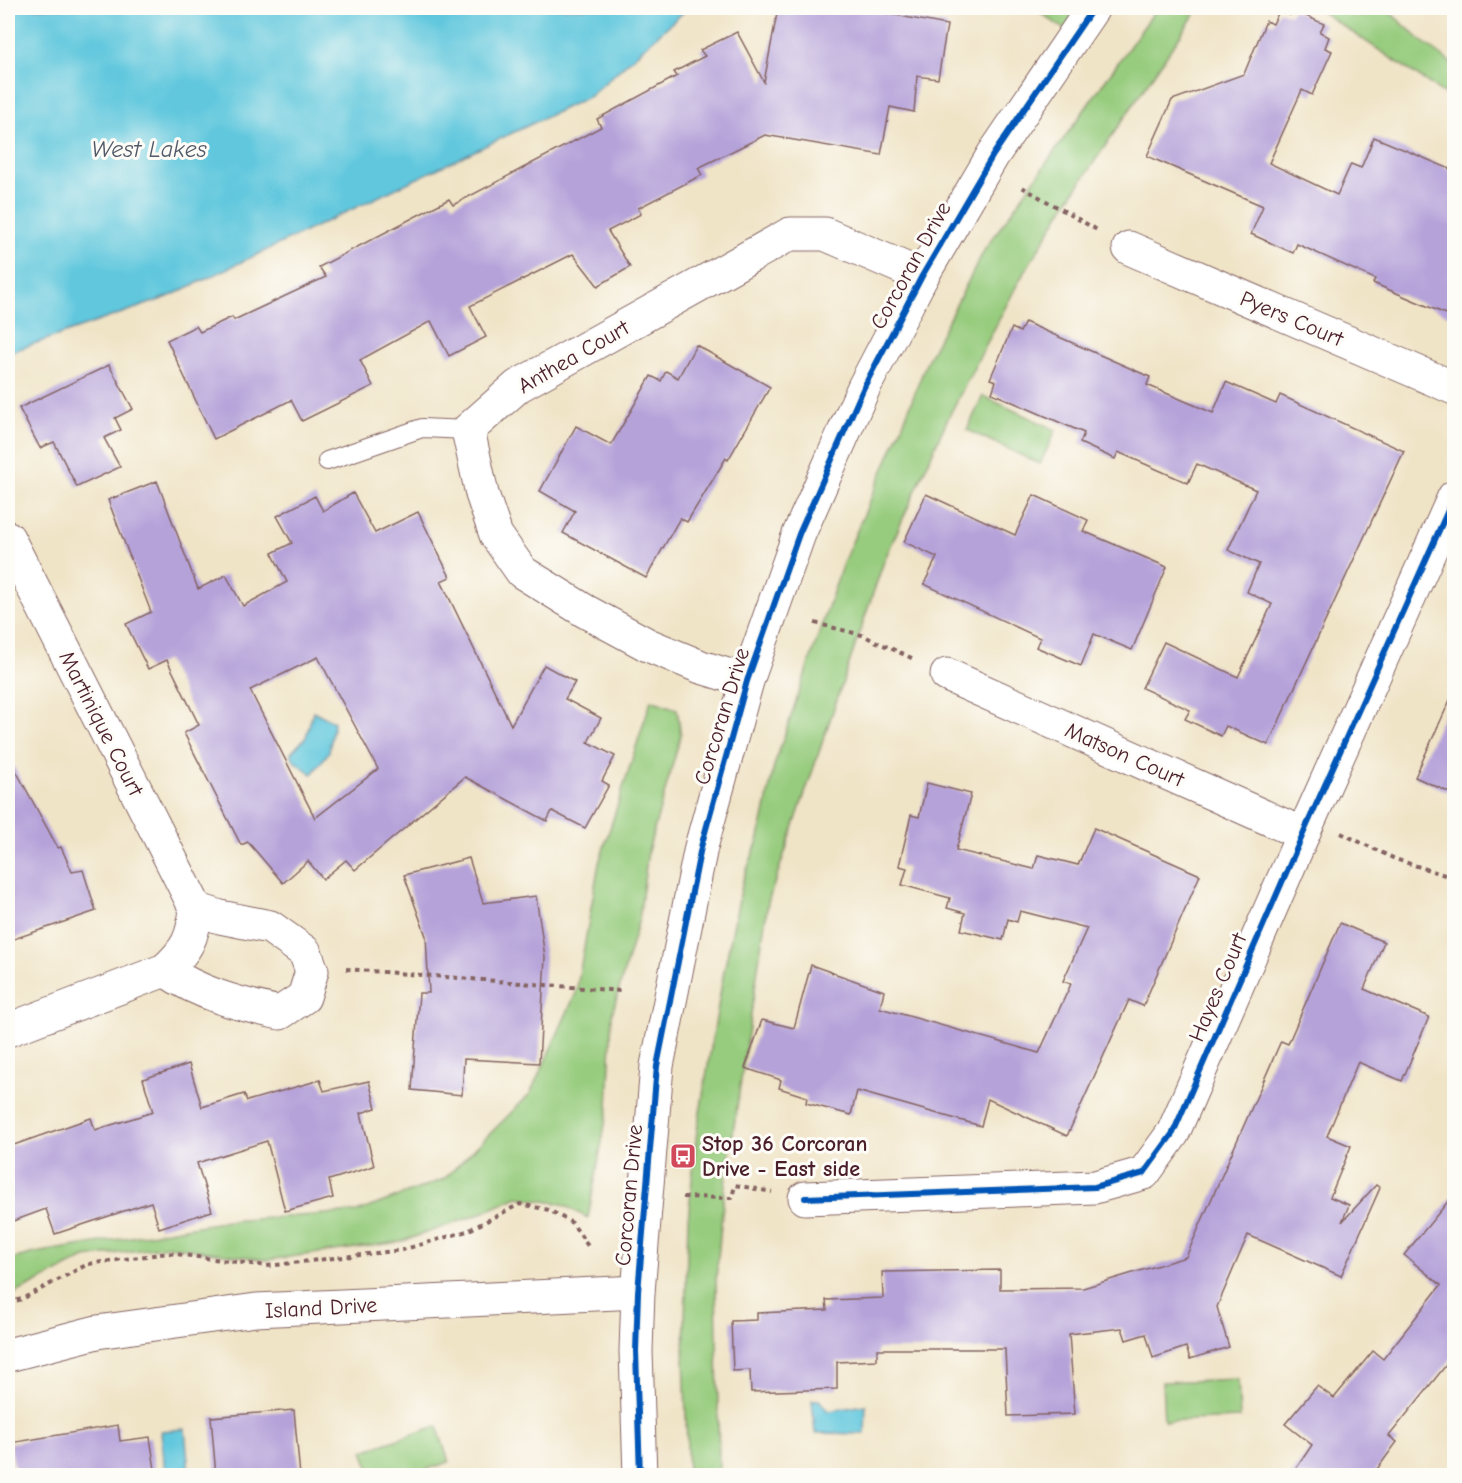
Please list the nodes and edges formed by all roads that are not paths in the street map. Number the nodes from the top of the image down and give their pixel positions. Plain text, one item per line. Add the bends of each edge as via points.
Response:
1 (1093, 8) edge
2 (1129, 248) road end
3 (922, 276) junction
4 (1455, 388) edge
5 (468, 430) junction
6 (327, 461) dead end
7 (1455, 497) edge
8 (8, 538) edge
9 (947, 675) road end
10 (747, 681) junction
11 (1303, 834) junction
12 (196, 909) junction
13 (165, 970) junction
14 (8, 1030) edge
15 (805, 1198) road end
16 (638, 1292) junction
17 (8, 1355) edge
18 (640, 1476) edge

1 - 3 street, Corcoran Drive via 993,155
2 - 4 street, Pyers Court
3 - 5 street, Anthea Court via 825,234 790,234 518,386
3 - 10 street, Corcoran Drive via 864,387 800,534
5 - 6 lane via 422,428
5 - 10 street via 496,535 522,572 648,645
7 - 11 street, Hayes Court
8 - 12 street, Martinique Court
9 - 11 street, Matson Court
10 - 16 street, Corcoran Drive via 701,847 657,1066
11 - 15 street, Hayes Court via 1173,1133 1144,1173 1095,1187
12 - 13 street via 194,930 183,953
12 - 13 street via 270,927 305,952 312,972 304,997 280,1013 237,1004 190,987
13 - 14 street
16 - 17 street, Island Drive via 256,1310 97,1332
16 - 18 street, Corcoran Drive

